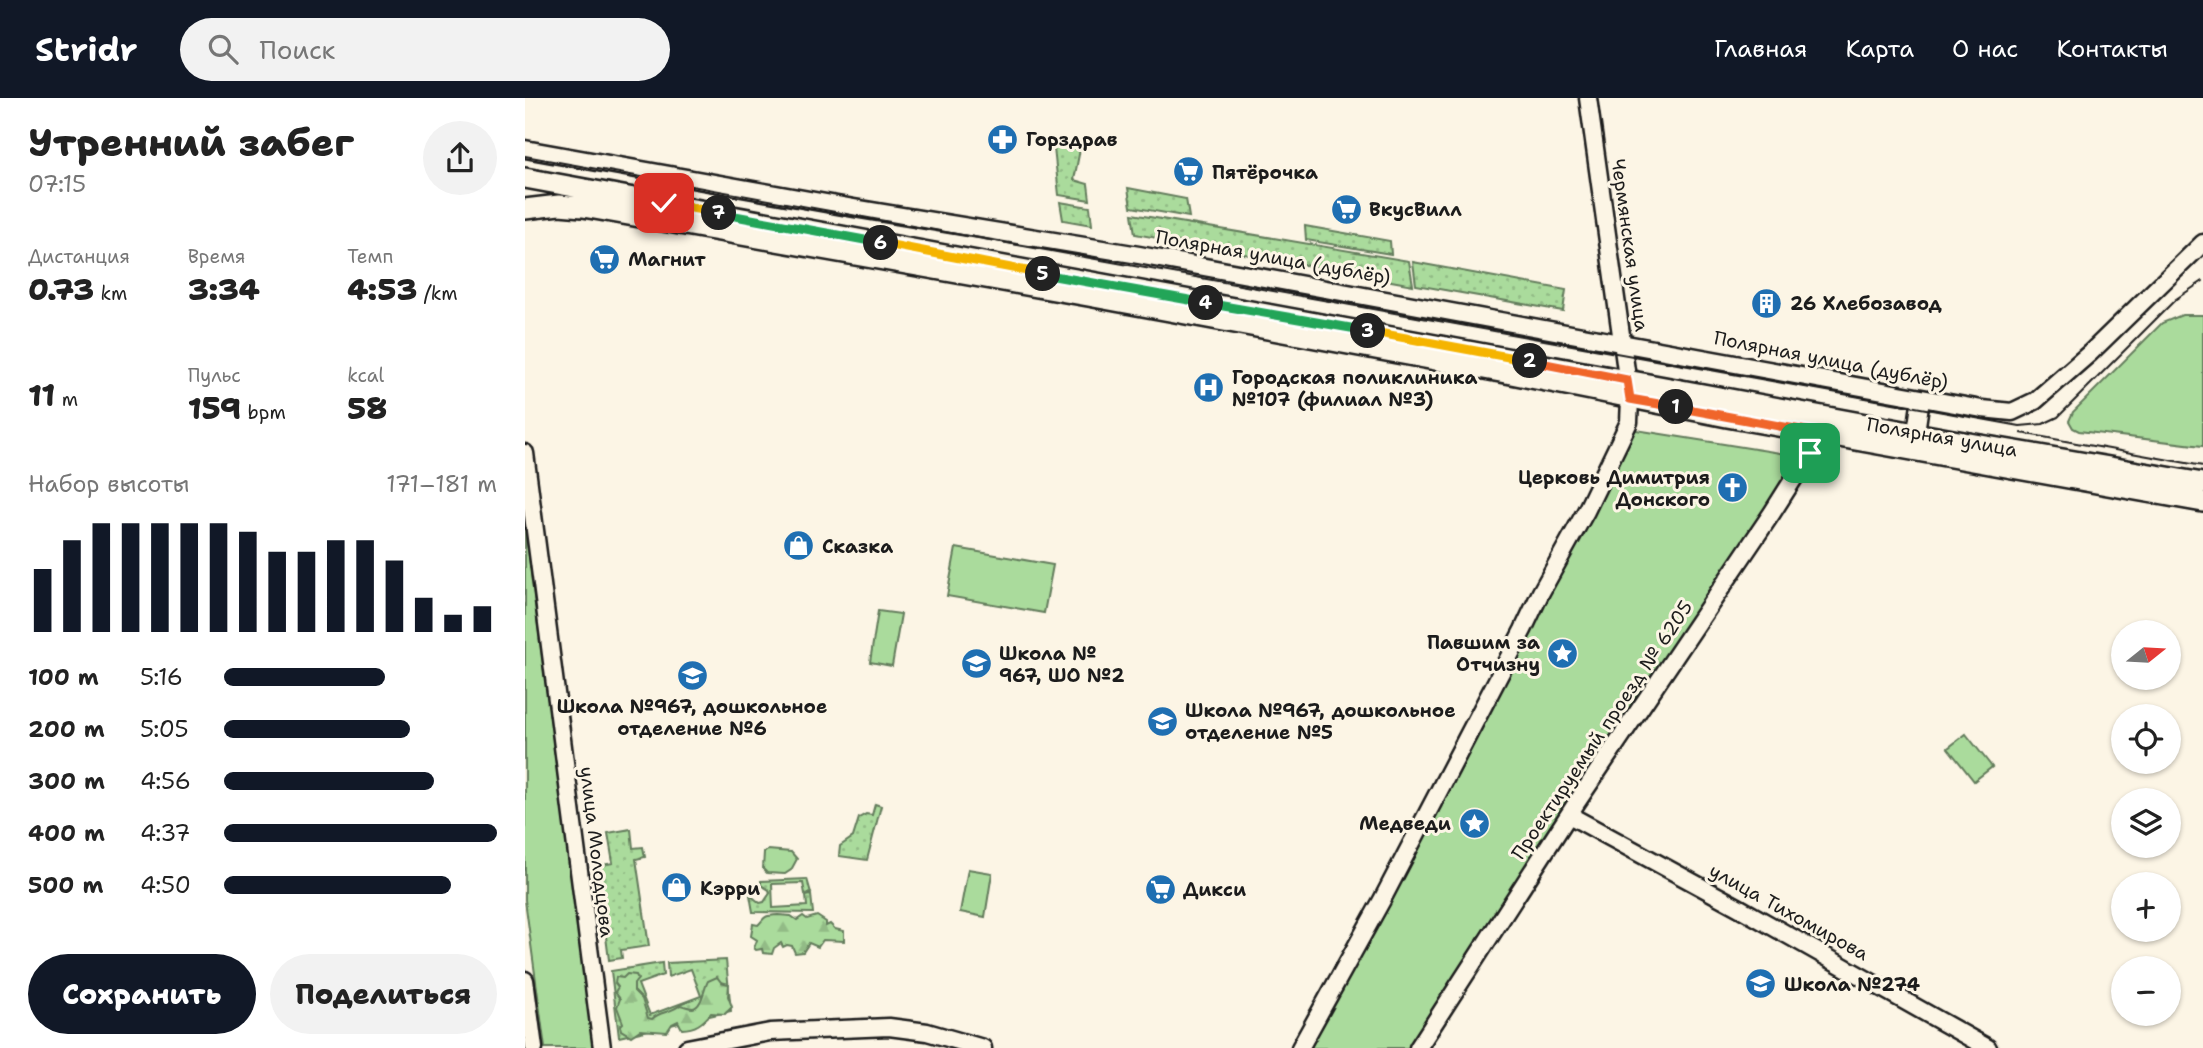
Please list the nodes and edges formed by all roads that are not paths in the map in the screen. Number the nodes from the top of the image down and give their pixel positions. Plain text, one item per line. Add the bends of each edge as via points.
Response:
1 (1588, 98) edge
2 (525, 149) edge
3 (525, 178) edge
4 (525, 209) edge
5 (2203, 243) edge
6 (1623, 342) junction
7 (1629, 389) junction
8 (1921, 398) junction
9 (1916, 432) junction
10 (1817, 433) junction
11 (525, 453) edge
12 (2203, 483) edge
13 (2203, 502) edge
14 (1569, 815) junction
15 (525, 980) edge
16 (534, 1048) edge
17 (602, 1048) edge
18 (687, 1048) edge
19 (983, 1048) edge
20 (1300, 1048) edge
21 (1417, 1048) edge
22 (1988, 1048) edge

1 - 6 street, Чермянская улица
2 - 6 street, Полярная улица (дублёр)
3 - 7 main road, Полярная улица
4 - 7 main road, Полярная улица via 583,207
5 - 8 street, Полярная улица (дублёр) via 2035,401 2013,412
6 - 7 street, Чермянская улица
6 - 8 street, Полярная улица (дублёр)
7 - 9 main road, Полярная улица
7 - 10 main road, Полярная улица
7 - 20 street, Чермянская улица via 1629,422 1586,511
8 - 9 street
9 - 12 main road, Полярная улица
10 - 13 main road, Полярная улица
10 - 14 street, Проектируемый проезд № 6205 via 1810,453 1772,513
11 - 17 street, улица Молодцова
14 - 21 street, Проектируемый проезд № 6205
14 - 22 street, улица Тихомирова
15 - 16 street
18 - 19 street via 770,1032 868,1027 918,1030

